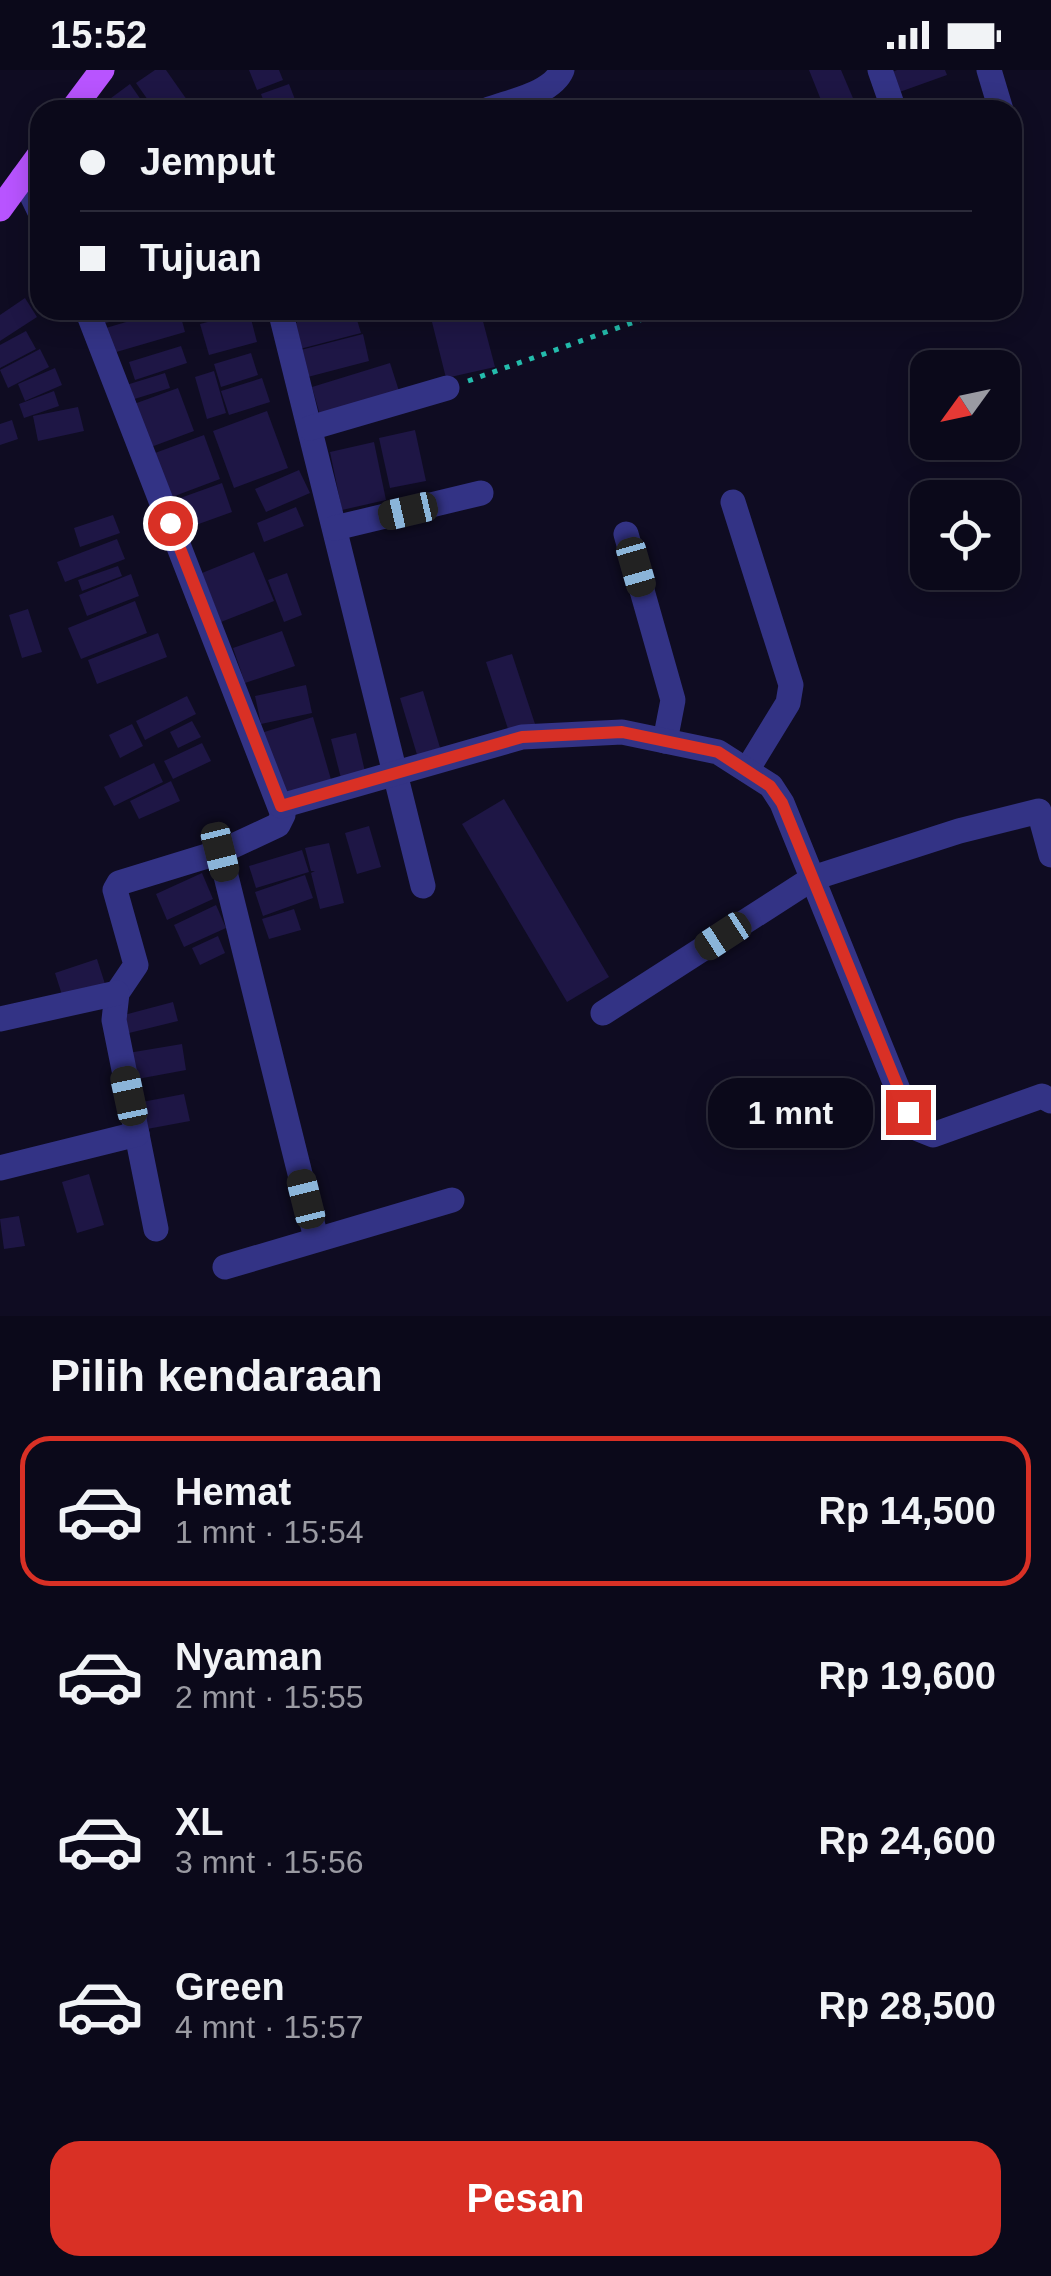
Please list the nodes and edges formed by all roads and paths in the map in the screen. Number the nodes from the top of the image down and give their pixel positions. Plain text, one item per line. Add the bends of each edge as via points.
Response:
1 (102, 70) edge
2 (562, 70) edge
3 (880, 70) edge
4 (989, 70) edge
5 (80, 100) edge
6 (514, 100) edge
7 (890, 100) edge
8 (999, 100) edge
9 (30, 168) edge
10 (24, 177) junction
11 (30, 190) edge
12 (0, 210) edge
13 (91, 320) edge
14 (283, 320) edge
15 (640, 320) edge
16 (448, 388) joint
17 (310, 428) junction
18 (482, 494) dead end
19 (733, 502) dead end
20 (335, 528) junction
21 (626, 534) dead end
22 (665, 741) junction
23 (746, 770) junction
24 (398, 774) junction
25 (281, 806) junction
26 (220, 852) junction
27 (1051, 855) edge
28 (812, 878) junction
29 (423, 886) dead end
30 (117, 993) junction
31 (603, 1013) dead end
32 (0, 1020) edge
33 (1051, 1101) edge
34 (136, 1134) junction
35 (0, 1168) edge
36 (452, 1200) dead end
37 (156, 1229) dead end
38 (316, 1238) junction
39 (225, 1267) dead end

1 - 5 main road
2 - 6 street via 554,82
3 - 7 street
4 - 8 street
9 - 10 main road
10 - 11 street
10 - 12 main road
13 - 25 street
14 - 17 street
15 - 16 path
16 - 17 street
17 - 20 street
18 - 20 street
19 - 23 street via 791,685 788,702
20 - 24 street
21 - 22 street via 673,700
22 - 23 street via 718,752
22 - 24 street via 622,732 522,737
23 - 28 street via 782,803
24 - 25 street
24 - 29 street
25 - 26 street via 283,822
26 - 30 street via 119,882 115,898 136,965
26 - 38 street
27 - 28 street via 1039,811
28 - 31 street
28 - 33 street via 918,1128 933,1135 1042,1096
30 - 32 street
30 - 34 street via 114,1020
34 - 35 street
34 - 37 street
36 - 38 street
38 - 39 street

